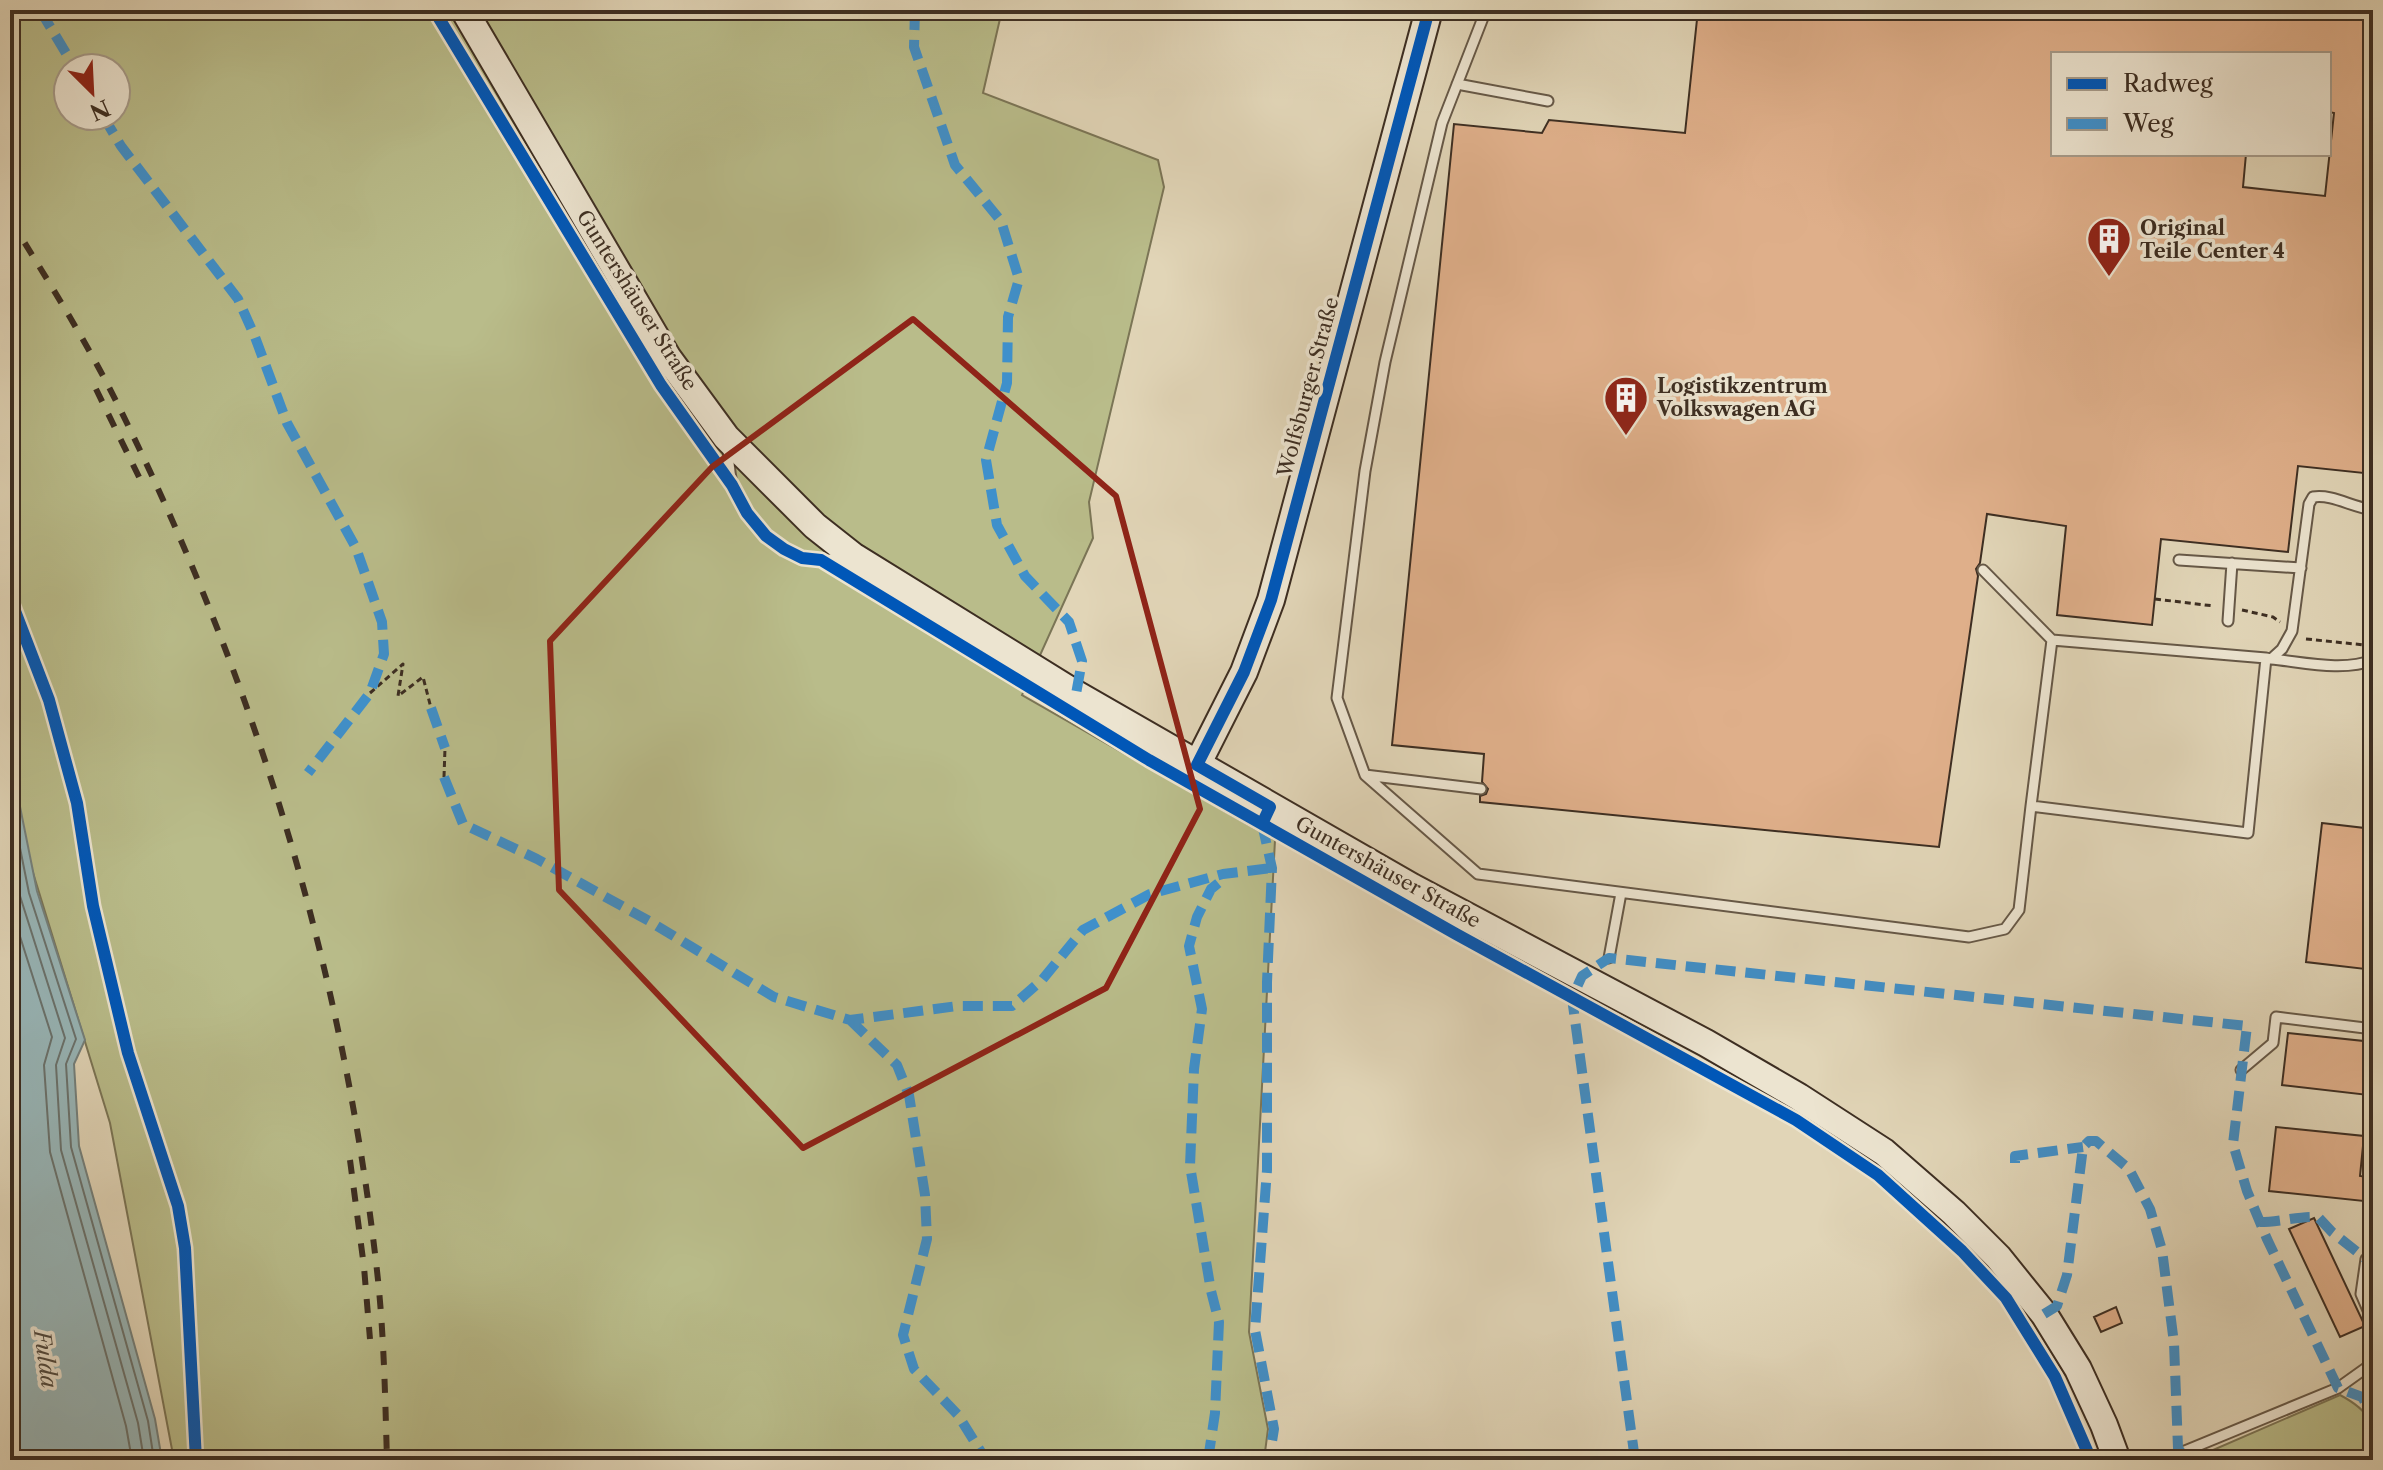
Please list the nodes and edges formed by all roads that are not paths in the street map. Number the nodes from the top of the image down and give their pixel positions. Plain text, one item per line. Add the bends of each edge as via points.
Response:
1 (464, 10) edge
2 (1429, 10) edge
3 (1486, 10) edge
4 (1562, 10) edge
5 (1578, 11) edge
6 (1457, 84) junction
7 (1548, 101) dead end
8 (726, 437) junction
9 (2373, 510) edge
10 (853, 556) junction
11 (2179, 560) dead end
12 (2232, 563) junction
13 (2301, 568) junction
14 (1983, 570) dead end
15 (2228, 621) dead end
16 (2052, 640) junction
17 (2268, 658) junction
18 (2373, 660) edge
19 (1197, 765) junction
20 (1365, 775) junction
21 (1481, 789) dead end
22 (2031, 806) junction
23 (1621, 893) junction
24 (1609, 958) dead end
25 (2373, 1029) edge
26 (2241, 1070) dead end
27 (2366, 1259) dead end
28 (2373, 1322) edge
29 (2373, 1363) edge
30 (2117, 1460) edge
31 (2163, 1460) edge

1 - 8 street, Guntershäuser Straße via 668,358
2 - 19 street, Wolfsburger Straße via 1271,600 1244,672
3 - 6 lane
4 - 5 lane
6 - 7 lane
6 - 20 lane via 1442,123 1385,362 1365,471 1337,698
8 - 10 street, Guntershäuser Straße via 815,526
8 - 10 lane via 732,485 766,536 802,558
9 - 13 lane via 2313,497 2305,519
10 - 19 street, Guntershäuser Straße
11 - 12 lane
12 - 13 lane
12 - 15 lane
13 - 17 lane via 2292,631 2282,649
14 - 16 lane
16 - 17 lane
16 - 22 lane
17 - 18 lane via 2338,665
17 - 22 lane via 2248,833
19 - 30 street, Guntershäuser Straße via 1412,887 1706,1043 1884,1152 1998,1257 2044,1314 2078,1369
20 - 21 lane
20 - 23 lane via 1478,874
22 - 23 lane via 2019,910 2005,929 1989,934 1969,937
23 - 24 lane
25 - 26 lane via 2276,1017 2273,1043
27 - 28 lane via 2361,1294
29 - 31 lane via 2338,1388

